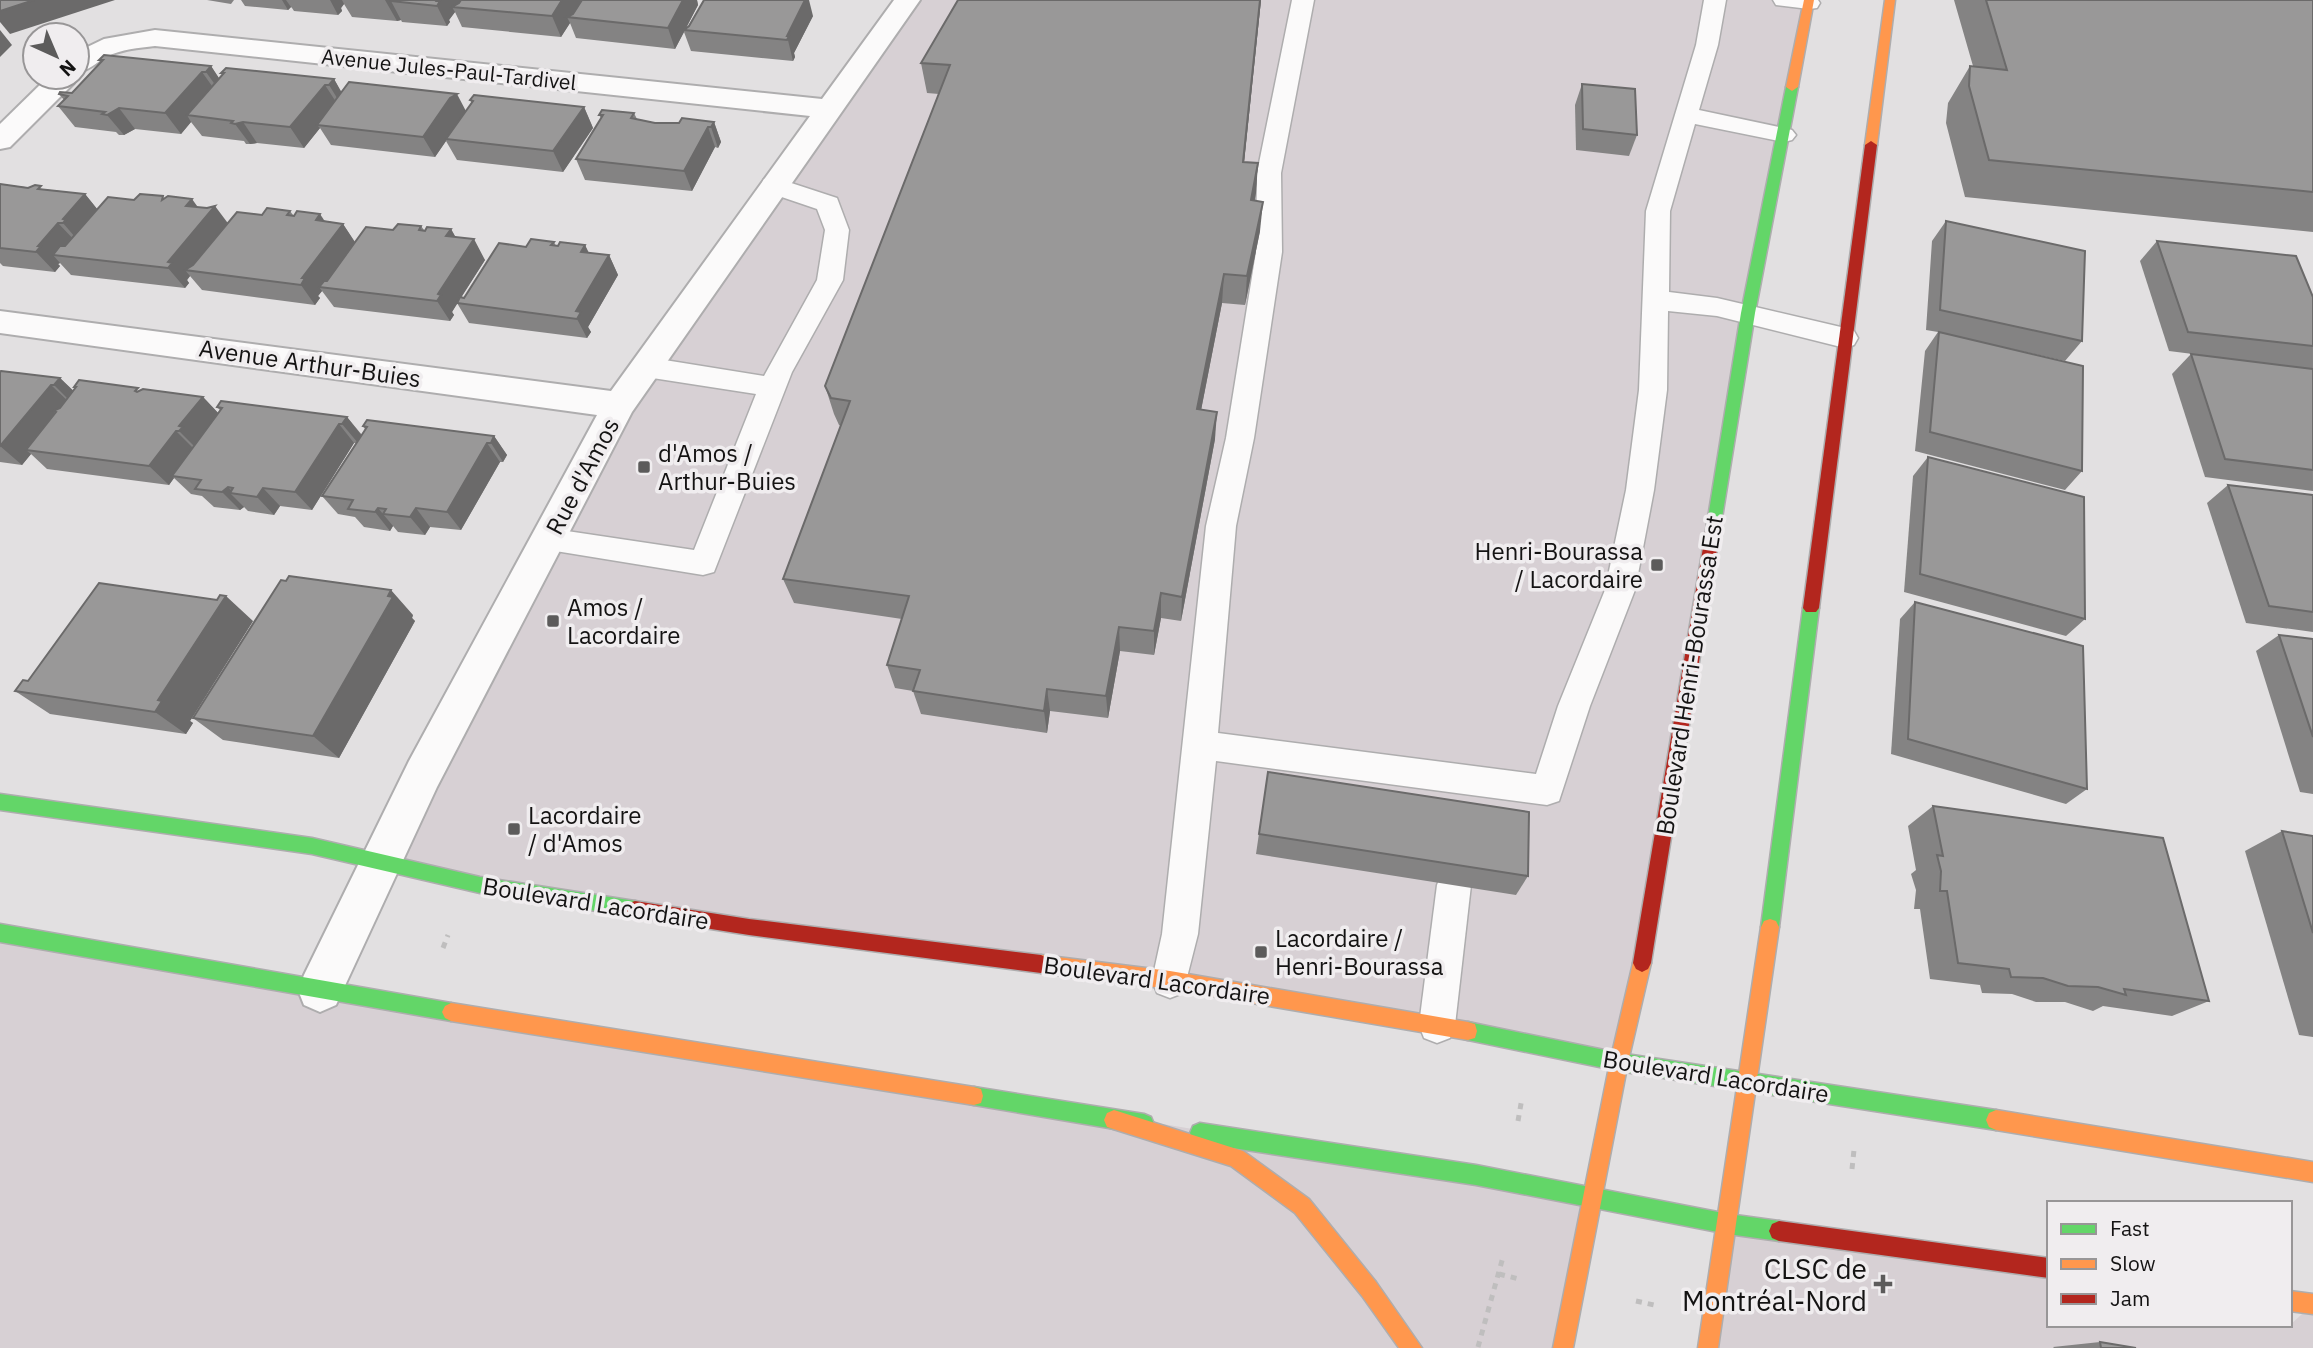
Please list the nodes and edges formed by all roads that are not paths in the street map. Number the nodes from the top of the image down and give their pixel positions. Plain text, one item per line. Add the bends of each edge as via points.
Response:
1 (907, 0) edge
2 (1303, 0) edge
3 (1714, 0) edge
4 (1784, 0) edge
5 (1890, 0) edge
6 (1809, 2) edge
7 (91, 56) edge
8 (50, 91) edge
9 (828, 109) junction
10 (1687, 115) junction
11 (1784, 135) junction
12 (0, 140) edge
13 (773, 185) junction
14 (1656, 300) junction
15 (1748, 313) junction
16 (0, 322) edge
17 (1845, 338) junction
18 (646, 367) junction
19 (773, 387) junction
20 (619, 405) junction
21 (547, 540) junction
22 (1201, 745) junction
23 (1468, 780) junction
24 (0, 802) edge
25 (1464, 812) edge
26 (384, 861) junction
27 (1454, 885) edge
28 (0, 933) edge
29 (1170, 979) junction
30 (320, 990) junction
31 (1437, 1025) junction
32 (1619, 1062) junction
33 (1749, 1080) junction
34 (1114, 1120) junction
35 (2313, 1172) edge
36 (1594, 1196) junction
37 (1728, 1224) junction
38 (2047, 1268) edge
39 (2292, 1301) edge
40 (2313, 1304) edge
41 (1412, 1348) edge
42 (1563, 1348) edge
43 (1708, 1348) edge

1 - 9 street, Rue d'Amos
2 - 22 lane via 1269,173 1269,252 1240,438 1221,526
3 - 10 lane
4 - 6 lane
5 - 17 main road
6 - 11 main road, Boulevard Henri-Bourassa Est
7 - 9 street, Avenue Jules-Paul-Tardivel via 132,39 155,38
8 - 12 street
9 - 13 street, Rue d'Amos
10 - 11 lane
10 - 14 lane via 1658,211
11 - 15 main road, Boulevard Henri-Bourassa Est
13 - 18 street, Rue d'Amos
13 - 19 lane via 828,204 836,230 830,280
14 - 15 lane
14 - 23 lane via 1653,390 1620,590 1547,790
15 - 17 lane
15 - 32 main road, Boulevard Henri-Bourassa Est via 1641,970
16 - 20 street, Avenue Arthur-Buies
17 - 33 main road
18 - 19 lane
18 - 20 street, Rue d'Amos
19 - 21 lane via 703,563
20 - 21 street, Rue d'Amos
21 - 26 street, Rue d'Amos via 422,775
22 - 23 lane
22 - 29 lane via 1180,934
23 - 25 lane
24 - 26 main road, Boulevard Lacordaire via 312,846
26 - 29 main road, Boulevard Lacordaire via 480,885 749,927
26 - 30 street, Rue d'Amos
27 - 31 lane
28 - 30 main road
29 - 31 main road, Boulevard Lacordaire
30 - 34 main road
31 - 32 main road, Boulevard Lacordaire
32 - 33 main road, Boulevard Lacordaire
32 - 36 main road, Boulevard Henri-Bourassa Est
33 - 35 main road, Boulevard Lacordaire
33 - 37 main road
34 - 36 main road
34 - 41 main road via 1236,1158 1302,1206
36 - 37 main road
36 - 42 main road, Boulevard Henri-Bourassa Est
37 - 38 main road
37 - 43 main road
39 - 40 main road

